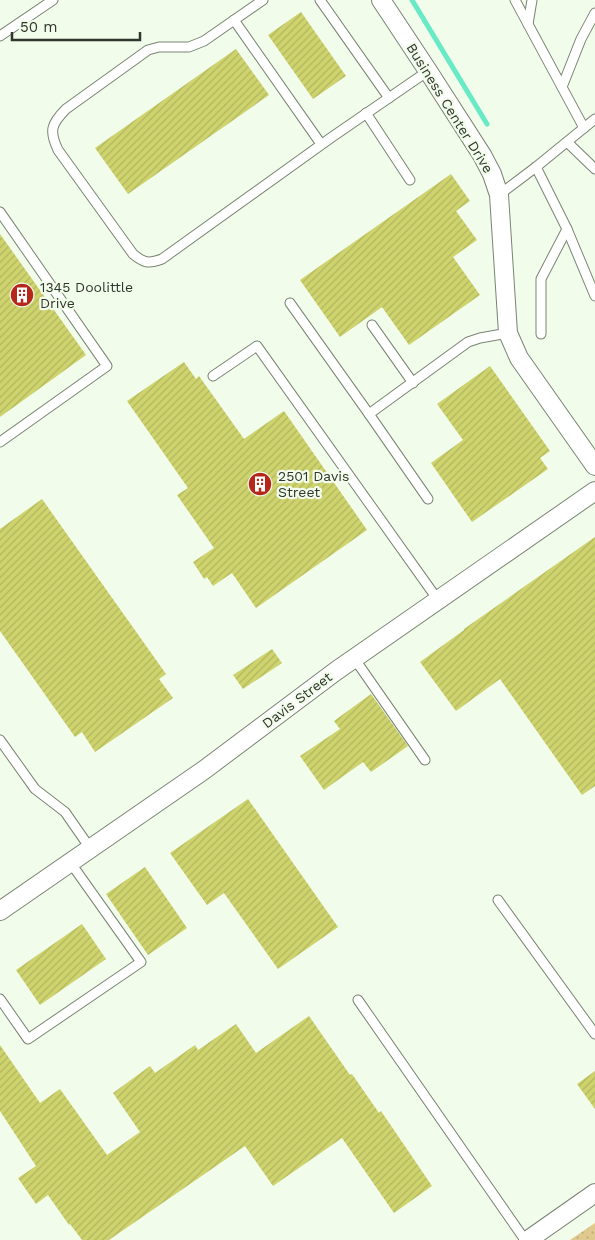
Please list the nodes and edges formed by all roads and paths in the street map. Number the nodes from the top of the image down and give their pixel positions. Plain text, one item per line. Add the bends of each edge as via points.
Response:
1 (54, 0) edge
2 (263, 0) edge
3 (320, 0) edge
4 (381, 0) edge
5 (515, 0) edge
6 (532, 0) edge
7 (595, 14) edge
8 (238, 17) junction
9 (528, 24) junction
10 (0, 36) edge
11 (428, 71) junction
12 (562, 87) junction
13 (389, 98) junction
14 (366, 113) junction
15 (595, 119) edge
16 (584, 128) junction
17 (567, 142) junction
18 (321, 144) junction
19 (536, 167) junction
20 (595, 169) edge
21 (410, 180) dead end
22 (499, 195) junction
23 (0, 212) edge
24 (567, 229) junction
25 (595, 296) edge
26 (290, 303) dead end
27 (372, 325) dead end
28 (508, 334) junction
29 (541, 334) dead end
30 (213, 376) dead end
31 (413, 382) junction
32 (369, 414) junction
33 (0, 442) edge
34 (595, 466) edge
35 (595, 491) edge
36 (428, 499) dead end
37 (438, 600) junction
38 (354, 658) junction
39 (0, 740) edge
40 (424, 760) dead end
41 (90, 848) junction
42 (70, 862) junction
43 (498, 900) dead end
44 (0, 911) edge
45 (0, 999) edge
46 (358, 1000) dead end
47 (595, 1034) edge
48 (595, 1193) edge
49 (526, 1240) edge

1 - 10 lane
2 - 8 lane
3 - 13 lane
4 - 11 street, Business Center Drive
5 - 9 lane
6 - 9 lane
7 - 12 lane
8 - 18 lane
8 - 18 lane via 190,47 148,50 66,109 52,130 58,150 133,254 151,263 162,259
9 - 12 lane
11 - 13 lane
11 - 22 street, Business Center Drive via 482,155
12 - 16 lane
13 - 14 lane
14 - 18 lane
14 - 21 lane
15 - 16 lane
16 - 17 lane
17 - 19 lane
17 - 20 lane
19 - 22 lane
19 - 24 lane
22 - 28 street, Business Center Drive
23 - 33 lane via 107,366
24 - 25 lane
24 - 29 lane via 540,279
26 - 32 lane
27 - 31 lane
28 - 31 lane via 468,342
28 - 34 street, Business Center Drive via 519,358
30 - 37 lane via 257,346
31 - 32 lane
32 - 36 lane
35 - 37 street, Davis Street
37 - 38 street, Davis Street
38 - 40 lane
38 - 41 street, Davis Street via 204,770
39 - 41 lane via 35,789 65,812
41 - 42 street, Davis Street
42 - 44 street, Davis Street
42 - 45 lane via 141,962 28,1038
43 - 47 lane
46 - 49 lane
48 - 49 street

